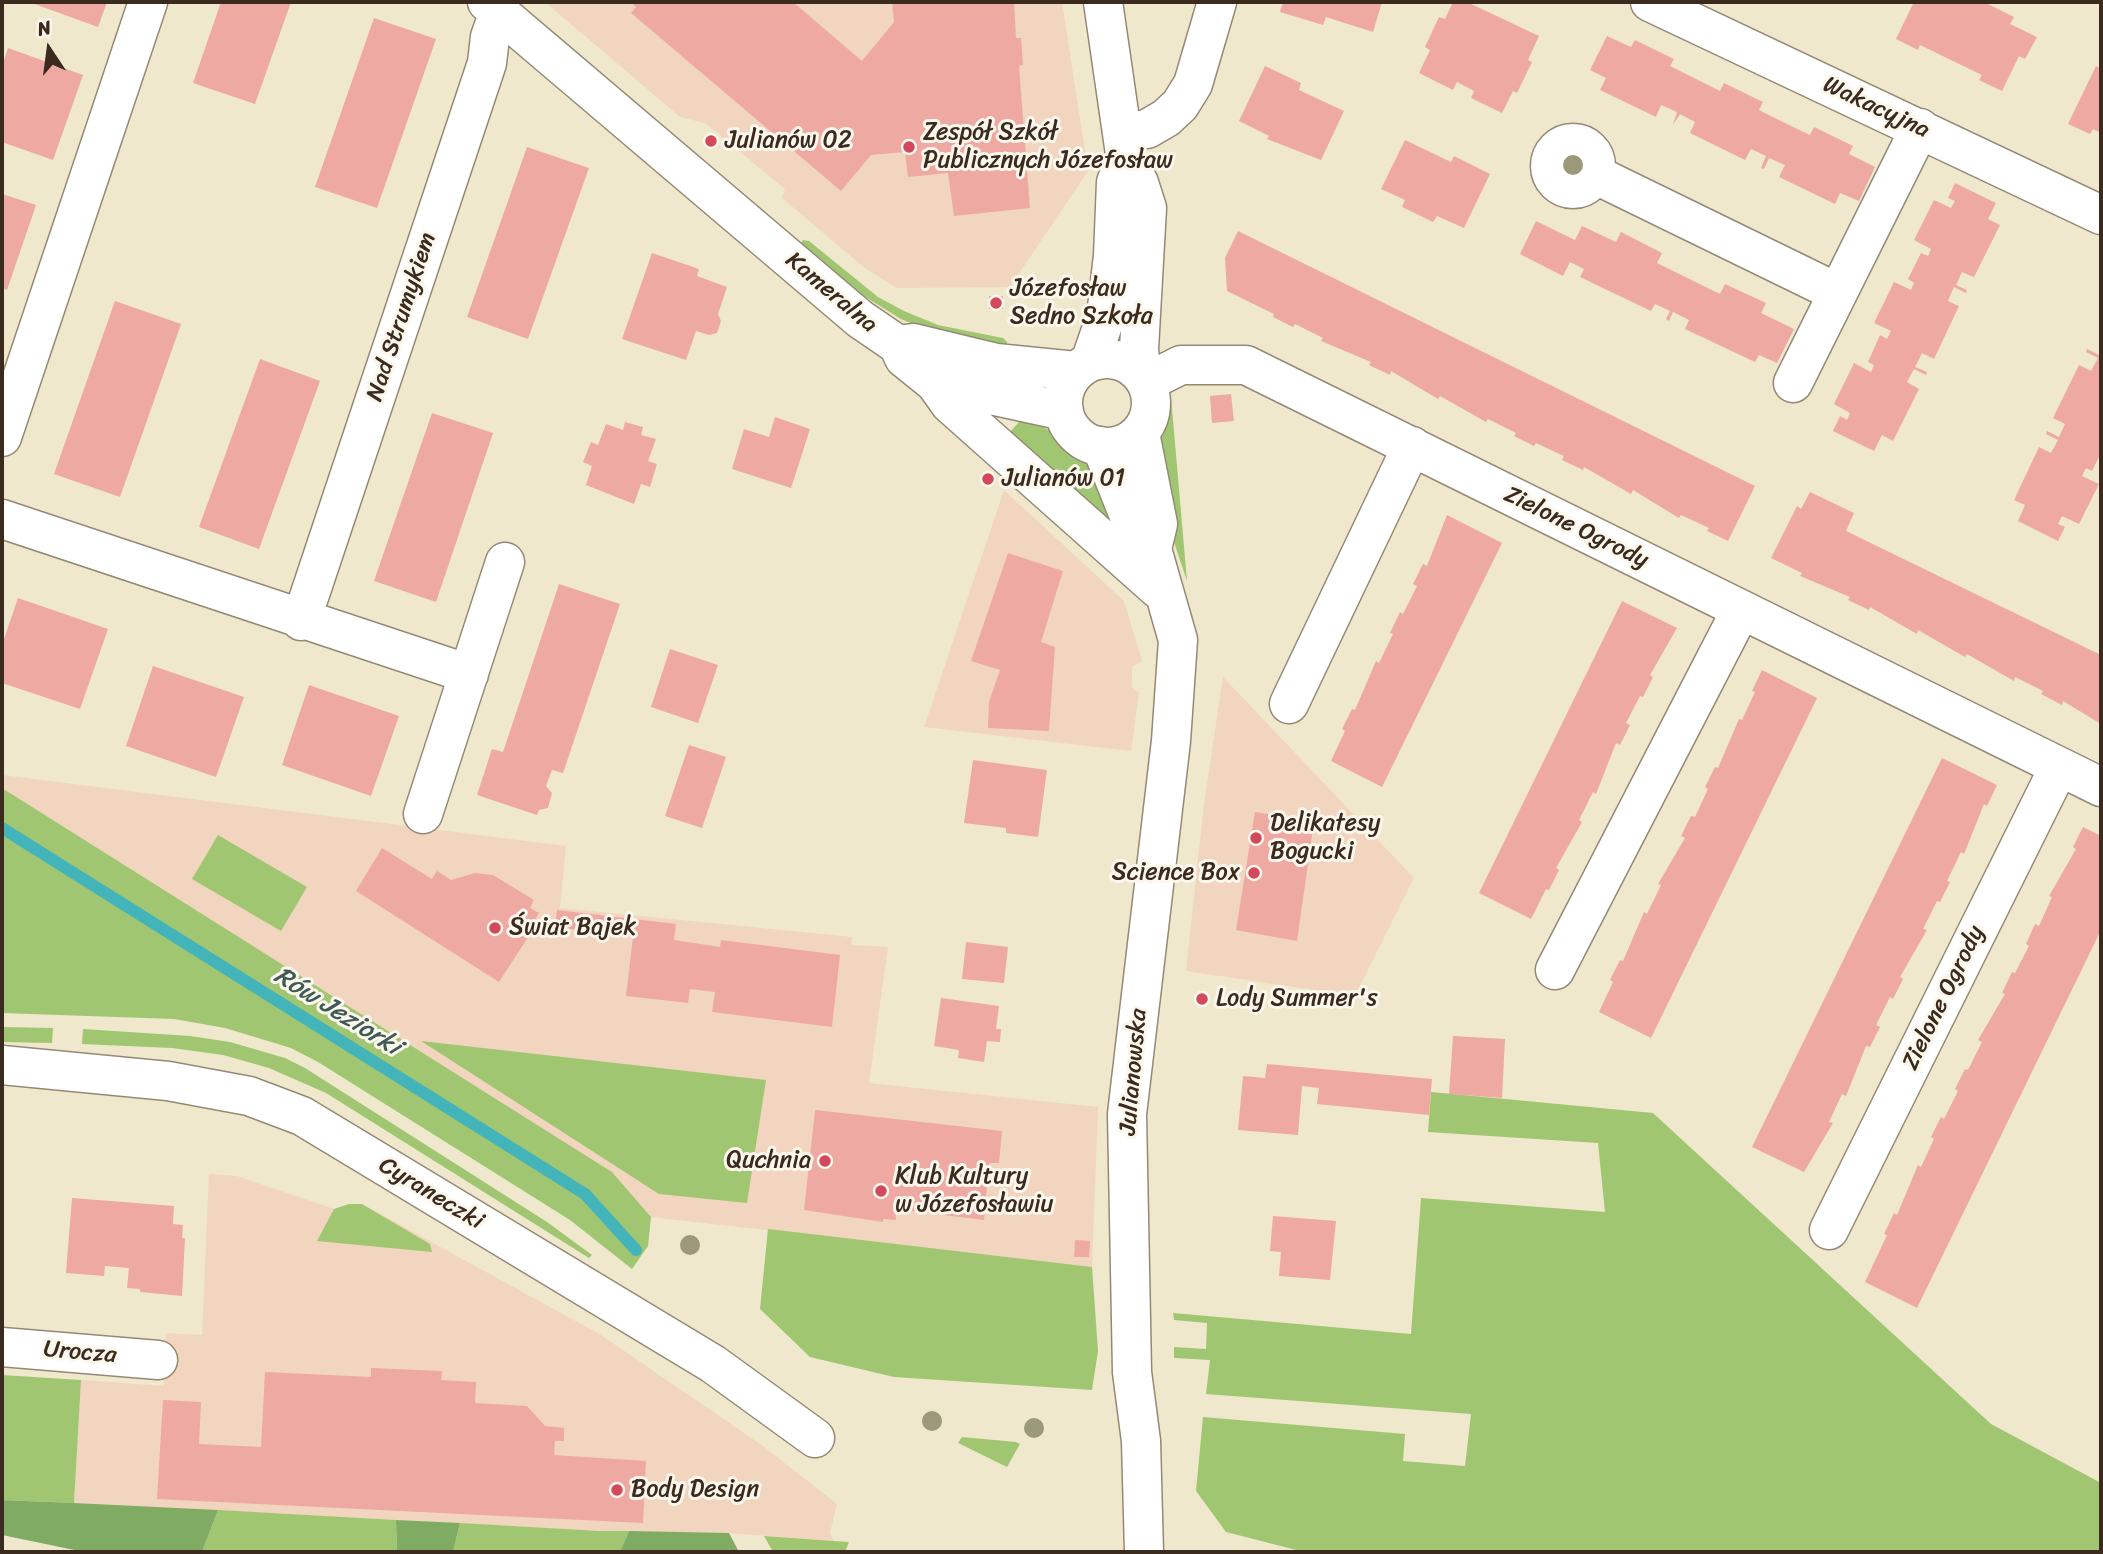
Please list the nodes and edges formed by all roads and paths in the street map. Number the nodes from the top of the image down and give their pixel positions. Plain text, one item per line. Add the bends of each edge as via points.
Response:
1 (148, 2) edge
2 (1103, 2) edge
3 (1217, 2) edge
4 (1650, 2) edge
5 (493, 7) edge
6 (1920, 128) junction
7 (1124, 146) junction
8 (1594, 174) dead end
9 (2101, 215) edge
10 (1838, 293) junction
11 (898, 345) junction
12 (1083, 366) junction
13 (1144, 378) junction
14 (934, 383) junction
15 (1793, 383) dead end
16 (1064, 411) junction
17 (1140, 433) junction
18 (2, 437) edge
19 (1101, 446) junction
20 (1412, 446) junction
21 (2, 519) edge
22 (1152, 549) junction
23 (505, 562) dead end
24 (1164, 594) junction
25 (1741, 610) junction
26 (301, 621) junction
27 (468, 674) junction
28 (1289, 705) dead end
29 (2059, 767) junction
30 (2101, 787) edge
31 (424, 814) dead end
32 (1555, 970) dead end
33 (2, 1065) edge
34 (1829, 1230) dead end
35 (2, 1347) edge
36 (159, 1360) dead end
37 (816, 1438) dead end
38 (1143, 1552) edge

1 - 18 street
2 - 7 street
3 - 7 street via 1193,84 1180,105
4 - 6 street, Wakacyjna
5 - 11 street, Kameralna via 860,319
5 - 26 street, Nad Strumykiem via 487,63
6 - 9 street, Wakacyjna
6 - 10 street
7 - 12 street via 1116,182 1106,316
7 - 13 street via 1147,208 1139,349
8 - 10 street
10 - 15 street
11 - 12 street via 913,342 996,363
11 - 14 street, Kameralna via 904,358
12 - 13 street via 1116,359 1130,364
12 - 16 street via 1065,389
13 - 17 street via 1152,407
13 - 20 street, Zielone Ogrody via 1181,365 1246,365
14 - 16 street
14 - 24 street, Kameralna via 950,404
16 - 19 street via 1078,436
17 - 19 street via 1121,444
17 - 22 street via 1158,524
19 - 22 street via 1135,531
20 - 25 street, Zielone Ogrody
20 - 28 street
21 - 26 street
22 - 24 street, Julianowska
23 - 27 street
24 - 38 street, Julianowska via 1178,640 1178,667 1127,1114 1132,1372 1141,1441
25 - 29 street, Zielone Ogrody
25 - 32 street
26 - 27 street
27 - 31 street
29 - 30 street, Zielone Ogrody
29 - 34 street, Zielone Ogrody
33 - 37 street, Cyraneczki via 168,1080 249,1096 302,1116 713,1364
35 - 36 street, Urocza

